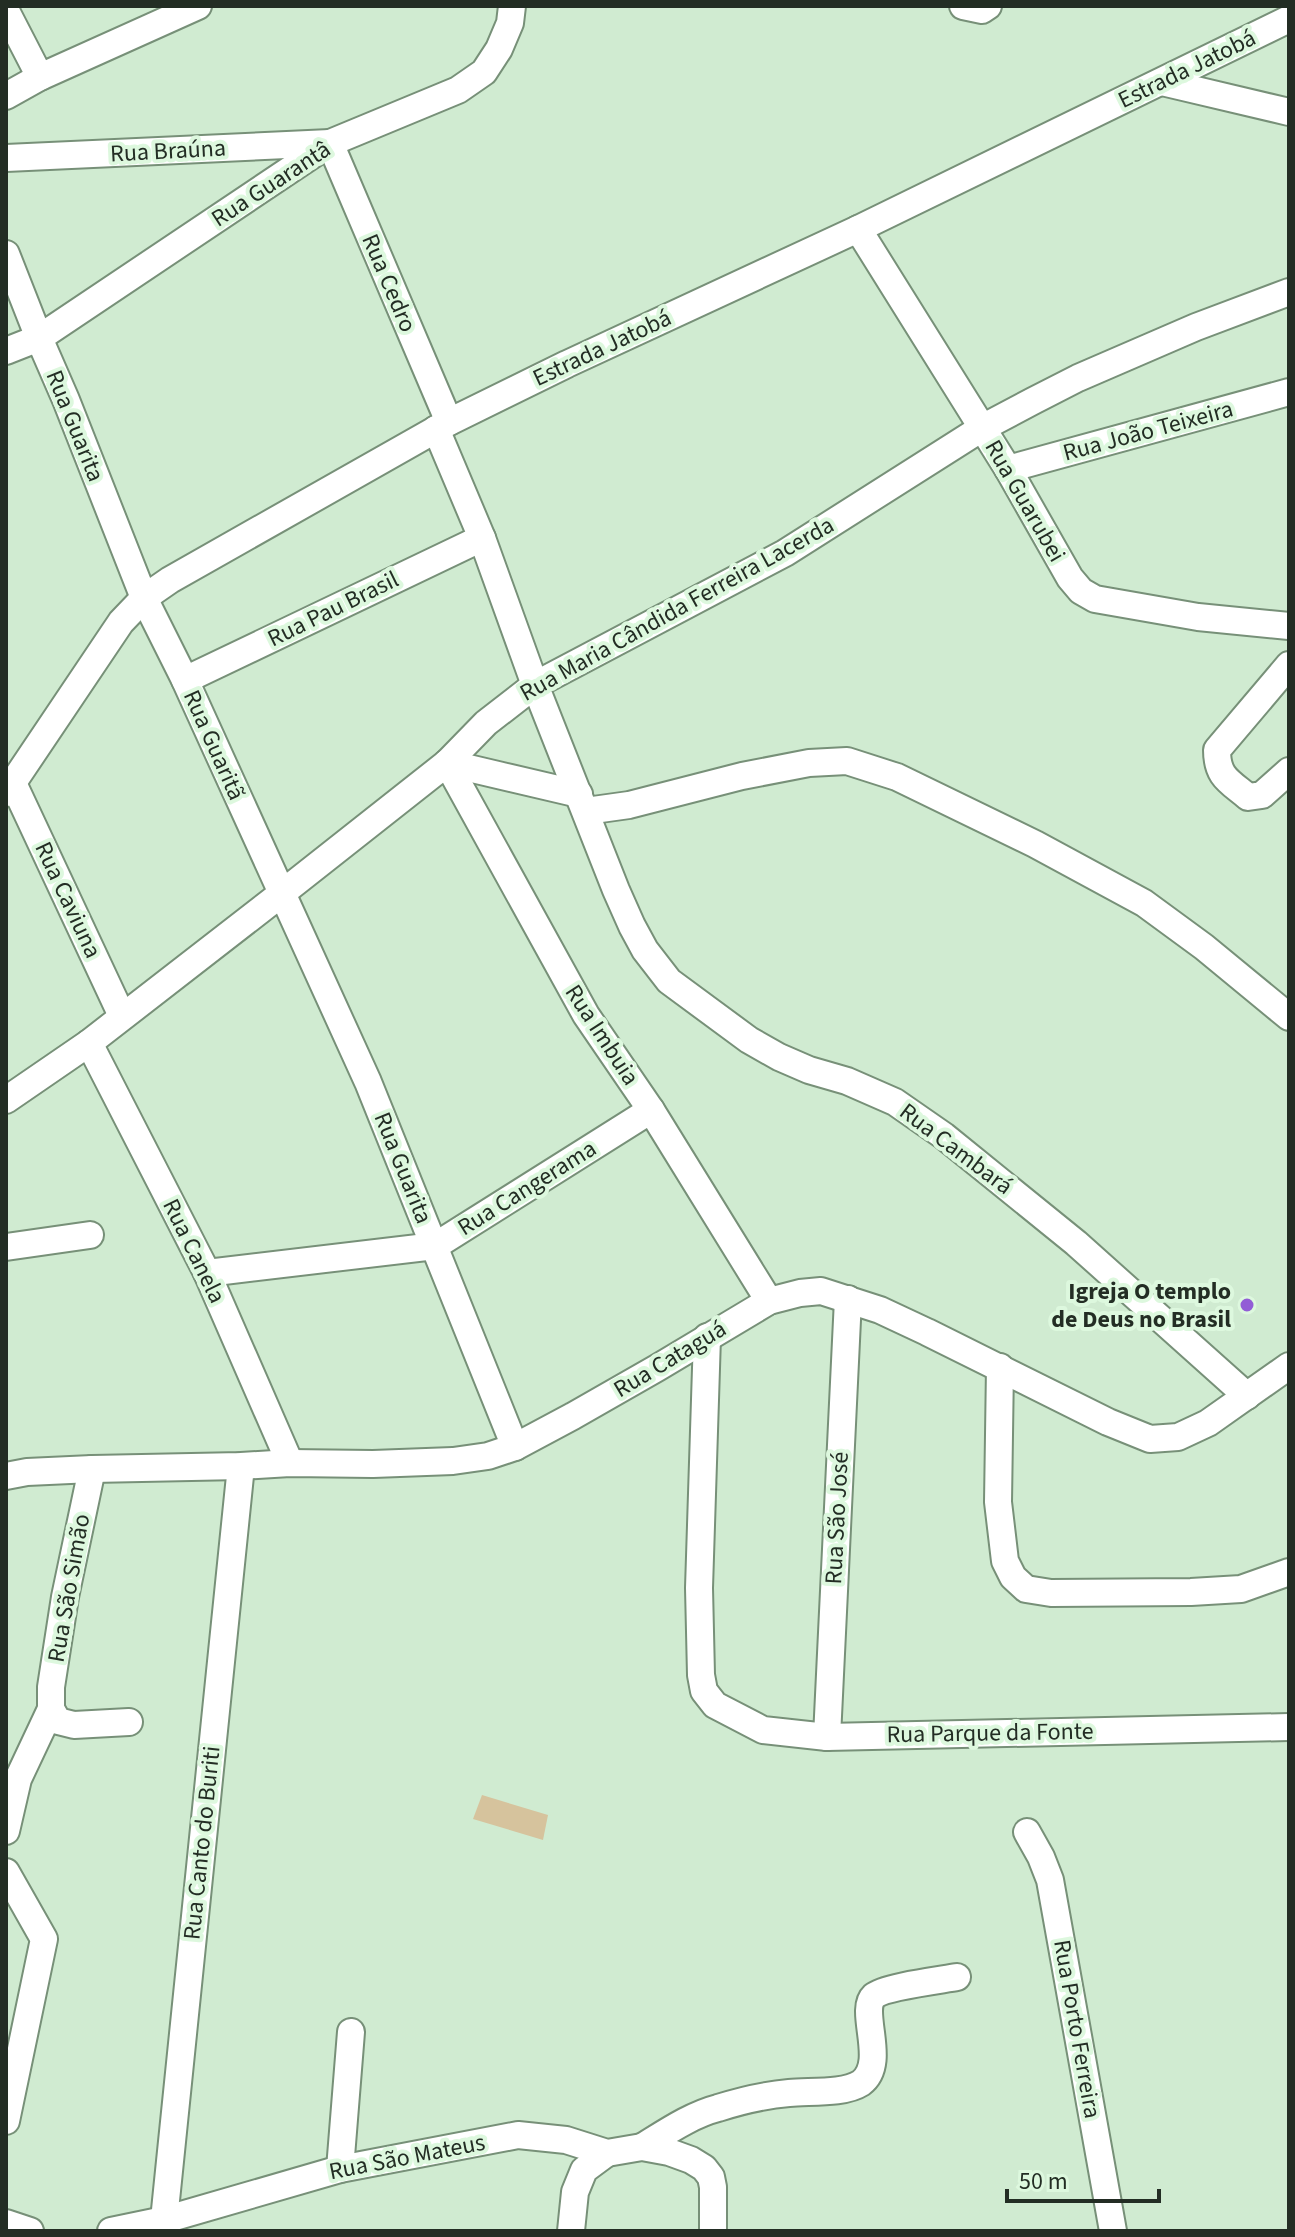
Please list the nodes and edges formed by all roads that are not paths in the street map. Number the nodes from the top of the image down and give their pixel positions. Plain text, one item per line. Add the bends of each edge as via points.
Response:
1 (198, 6) edge
2 (512, 6) edge
3 (963, 6) edge
4 (988, 6) edge
5 (6, 11) edge
6 (159, 14) edge
7 (1289, 19) edge
8 (40, 77) junction
9 (1162, 82) junction
10 (6, 96) edge
11 (1289, 112) edge
12 (330, 143) junction
13 (6, 158) edge
14 (858, 229) junction
15 (6, 254) edge
16 (1289, 292) edge
17 (39, 338) junction
18 (6, 351) edge
19 (1289, 392) edge
20 (442, 426) junction
21 (982, 428) junction
22 (1008, 469) junction
23 (482, 538) junction
24 (144, 598) junction
25 (1289, 626) edge
26 (1289, 665) edge
27 (185, 680) junction
28 (535, 685) junction
29 (447, 763) junction
30 (1289, 771) edge
31 (10, 788) edge
32 (582, 802) junction
33 (281, 894) junction
34 (122, 1016) junction
35 (1289, 1017) edge
36 (89, 1043) junction
37 (6, 1100) edge
38 (651, 1110) junction
39 (90, 1235) dead end
40 (435, 1246) junction
41 (6, 1247) edge
42 (207, 1273) junction
43 (848, 1299) junction
44 (769, 1301) junction
45 (707, 1337) junction
46 (1289, 1366) edge
47 (1000, 1367) junction
48 (1247, 1396) junction
49 (515, 1447) junction
50 (290, 1463) junction
51 (241, 1466) junction
52 (92, 1469) junction
53 (6, 1476) edge
54 (1289, 1572) edge
55 (51, 1709) junction
56 (129, 1722) dead end
57 (1289, 1727) edge
58 (827, 1737) junction
59 (6, 1831) edge
60 (1027, 1832) dead end
61 (6, 1872) edge
62 (957, 1977) dead end
63 (351, 2032) dead end
64 (6, 2121) edge
65 (642, 2147) junction
66 (607, 2153) junction
67 (340, 2169) junction
68 (164, 2220) junction
69 (6, 2223) edge
70 (30, 2231) edge
71 (111, 2231) edge
72 (571, 2231) edge
73 (713, 2231) edge
74 (1113, 2231) edge

1 - 6 street
2 - 12 street, Rua Guarantâ via 499,49 484,72 458,90
3 - 4 street
5 - 8 street
6 - 8 street
7 - 9 street, Estrada Jatobá
8 - 10 street
9 - 11 street
9 - 14 street, Estrada Jatobá
12 - 13 street, Rua Braúna
12 - 17 street, Rua Guarantâ
12 - 20 street, Rua Cedro
14 - 20 street, Estrada Jatobá
14 - 21 street, Rua Guarubei
15 - 17 street, Rua Guarita
16 - 21 street, Rua Maria Cândida Ferreira Lacerda via 1078,378
17 - 18 street, Rua Guarantâ
17 - 24 street, Rua Guarita
19 - 22 street, Rua João Teixeira
20 - 23 street, Rua Cedro
20 - 24 street, Estrada Jatobá
21 - 22 street, Rua Guarubei
21 - 28 street, Rua Maria Cândida Ferreira Lacerda via 785,553
22 - 25 street, Rua Guarubei via 1070,578 1095,599
23 - 27 street, Rua Pau Brasil
23 - 28 street, Rua Cedro
24 - 27 street, Rua Guaritã
24 - 31 street, Estrada Jatobá via 121,622
26 - 30 street via 1217,750 1221,774 1248,797 1262,795
27 - 33 street, Rua Guaritã
28 - 29 street, Rua Maria Cândida Ferreira Lacerda via 486,723
28 - 32 street, Rua Cambará
29 - 32 street
29 - 33 street, Rua Maria Cândida Ferreira Lacerda
29 - 38 street, Rua Imbuia via 586,1015
31 - 34 street, Rua Caviuna
32 - 35 street via 629,805 742,776 847,761 897,777 1144,903
32 - 48 street, Rua Cambará via 632,926 669,981 749,1040 809,1070 895,1102 944,1136 1076,1243
33 - 34 street, Rua Maria Cândida Ferreira Lacerda
33 - 40 street, Rua Guarita via 368,1082
34 - 36 street, Rua Maria Cândida Ferreira Lacerda
36 - 37 street, Rua Maria Cândida Ferreira Lacerda
36 - 42 street, Rua Canela
38 - 40 street, Rua Cangerama
38 - 44 street, Rua Imbuia
39 - 41 street
40 - 42 street, Rua Cangerama
40 - 49 street, Rua Guarita
42 - 50 street, Rua Canela
43 - 44 street, Rua Cataguá via 821,1291
43 - 47 street, Rua Cataguá
43 - 58 street, Rua São José
44 - 45 street, Rua Cataguá
45 - 49 street, Rua Cataguá
45 - 58 street, Rua Parque da Fonte via 699,1588 704,1691 715,1705 763,1730
46 - 48 street, Rua Cataguá
47 - 48 street, Rua Cataguá via 1150,1439 1178,1437
47 - 54 street via 998,1502 1003,1546 1013,1577 1026,1589 1228,1590
49 - 50 street, Rua Cataguá via 453,1461
50 - 51 street, Rua Cataguá
51 - 52 street, Rua Cataguá
51 - 68 street, Rua Canto do Buriti
52 - 53 street, Rua Cataguá
52 - 55 street, Rua São Simão via 65,1597
55 - 56 street via 58,1721 74,1725
55 - 59 street, Rua São Simão via 18,1779
57 - 58 street, Rua Parque da Fonte
60 - 74 street, Rua Porto Ferreira via 1050,1880
61 - 64 street via 44,1939
62 - 65 street via 875,1996 869,2005 872,2068 863,2081 848,2089 786,2093 715,2108
63 - 67 street
65 - 66 street, Rua São Mateus
65 - 73 street, Rua São Mateus via 704,2168 713,2187
66 - 67 street, Rua São Mateus via 566,2140 518,2135
66 - 72 street via 584,2170 575,2192
67 - 68 street, Rua São Mateus
68 - 71 street, Rua São Mateus
69 - 70 street

